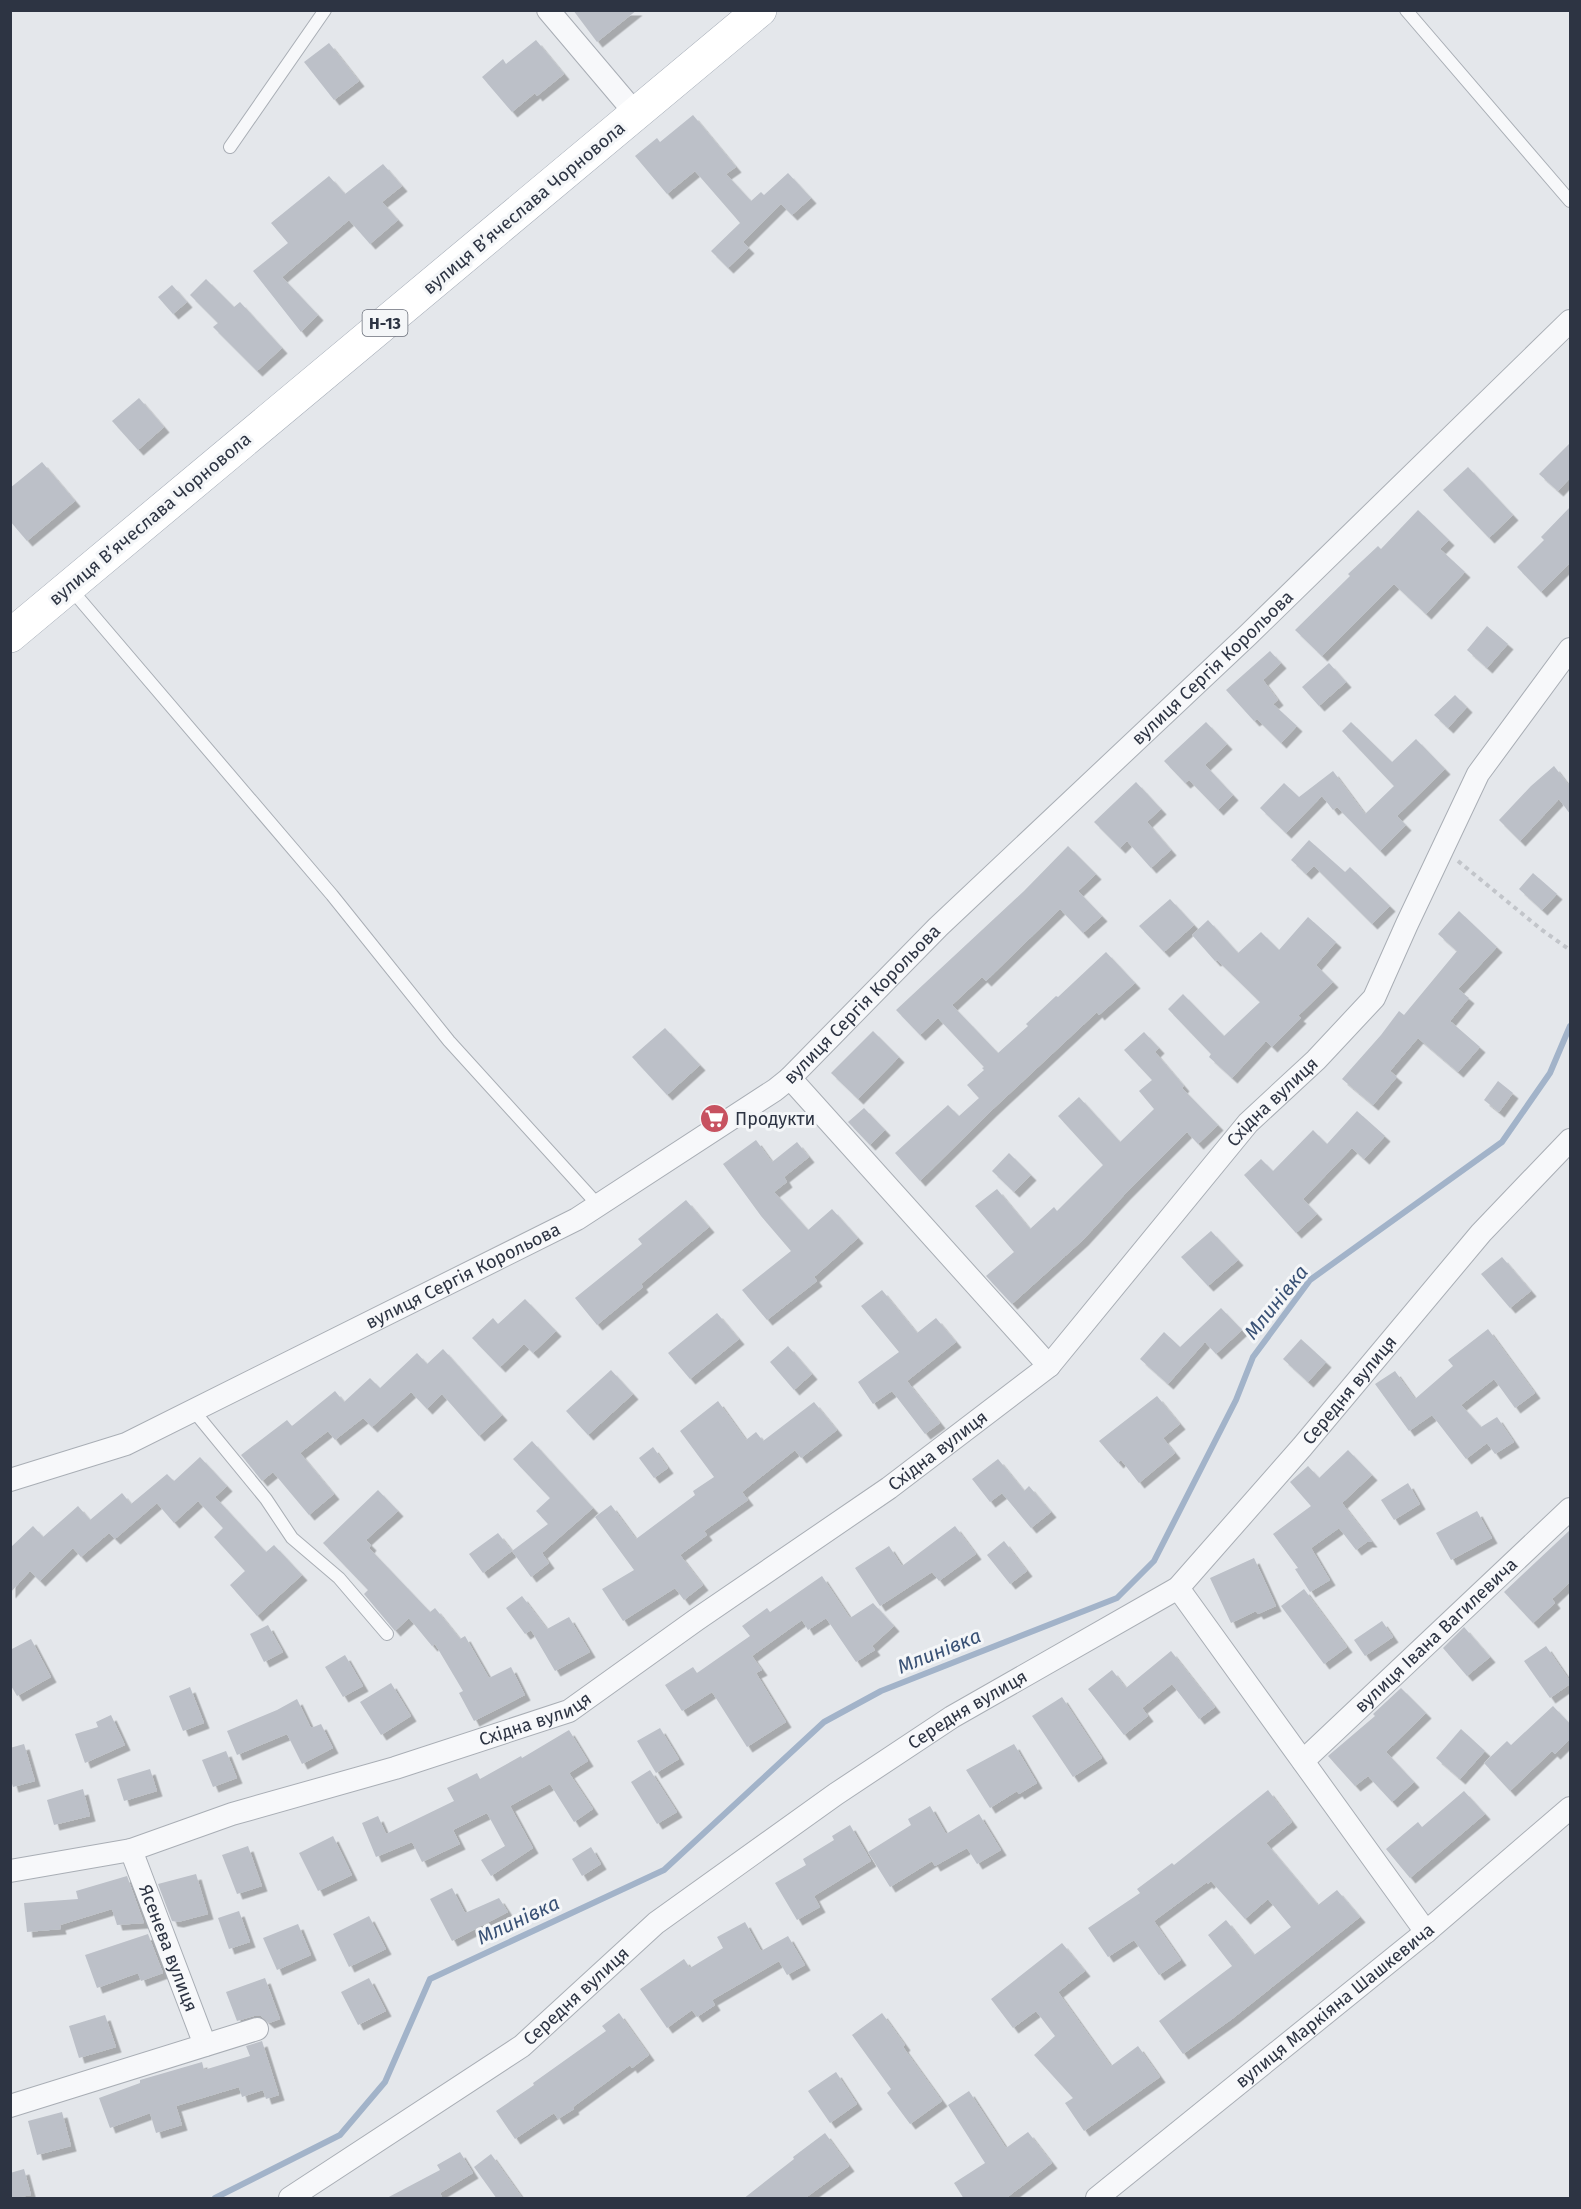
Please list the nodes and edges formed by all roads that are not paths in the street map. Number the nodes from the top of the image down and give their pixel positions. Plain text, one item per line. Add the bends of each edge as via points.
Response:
1 (325, 10) edge
2 (548, 10) edge
3 (760, 10) edge
4 (1406, 10) edge
5 (636, 114) junction
6 (230, 147) dead end
7 (1570, 201) edge
8 (1570, 321) edge
9 (69, 587) junction
10 (10, 636) edge
11 (1570, 649) edge
12 (790, 1078) junction
13 (1570, 1140) edge
14 (598, 1205) junction
15 (1049, 1366) junction
16 (193, 1410) junction
17 (10, 1480) edge
18 (1570, 1509) edge
19 (1178, 1588) junction
20 (387, 1634) dead end
21 (1303, 1761) junction
22 (1570, 1808) edge
23 (131, 1850) junction
24 (10, 1871) edge
25 (1426, 1932) junction
26 (257, 2029) dead end
27 (205, 2045) junction
28 (10, 2106) edge
29 (290, 2199) edge
30 (1096, 2199) edge

1 - 6 lane
2 - 5 street
3 - 5 main road, вулиця Вʼячеслава Чорновола / Н-13
4 - 7 lane
5 - 9 main road, вулиця Вʼячеслава Чорновола / Н-13
8 - 12 street, вулиця Сергія Корольова via 1248,635 938,927
9 - 10 main road, вулиця Вʼячеслава Чорновола / Н-13
9 - 14 lane via 332,895 449,1041
11 - 15 street, Східна вулиця via 1478,774 1374,998 1316,1060 1248,1123
12 - 14 street, вулиця Сергія Корольова
12 - 15 street
13 - 19 street, Середня вулиця via 1481,1233
14 - 16 street, вулиця Сергія Корольова via 577,1219
15 - 23 street, Східна вулиця via 889,1488 569,1711 395,1768 232,1814
16 - 17 street, вулиця Сергія Корольова via 126,1444
16 - 20 lane via 266,1499 292,1538 339,1578
18 - 21 street, вулиця Івана Вагилевича
19 - 21 street
19 - 29 street, Середня вулиця via 952,1717 836,1794 656,1923 522,2046
21 - 25 street
22 - 25 street, вулиця Маркіяна Шашкевича
23 - 24 street, Східна вулиця
23 - 27 street, Ясенева вулиця
25 - 30 street, вулиця Маркіяна Шашкевича
26 - 27 street
27 - 28 street

